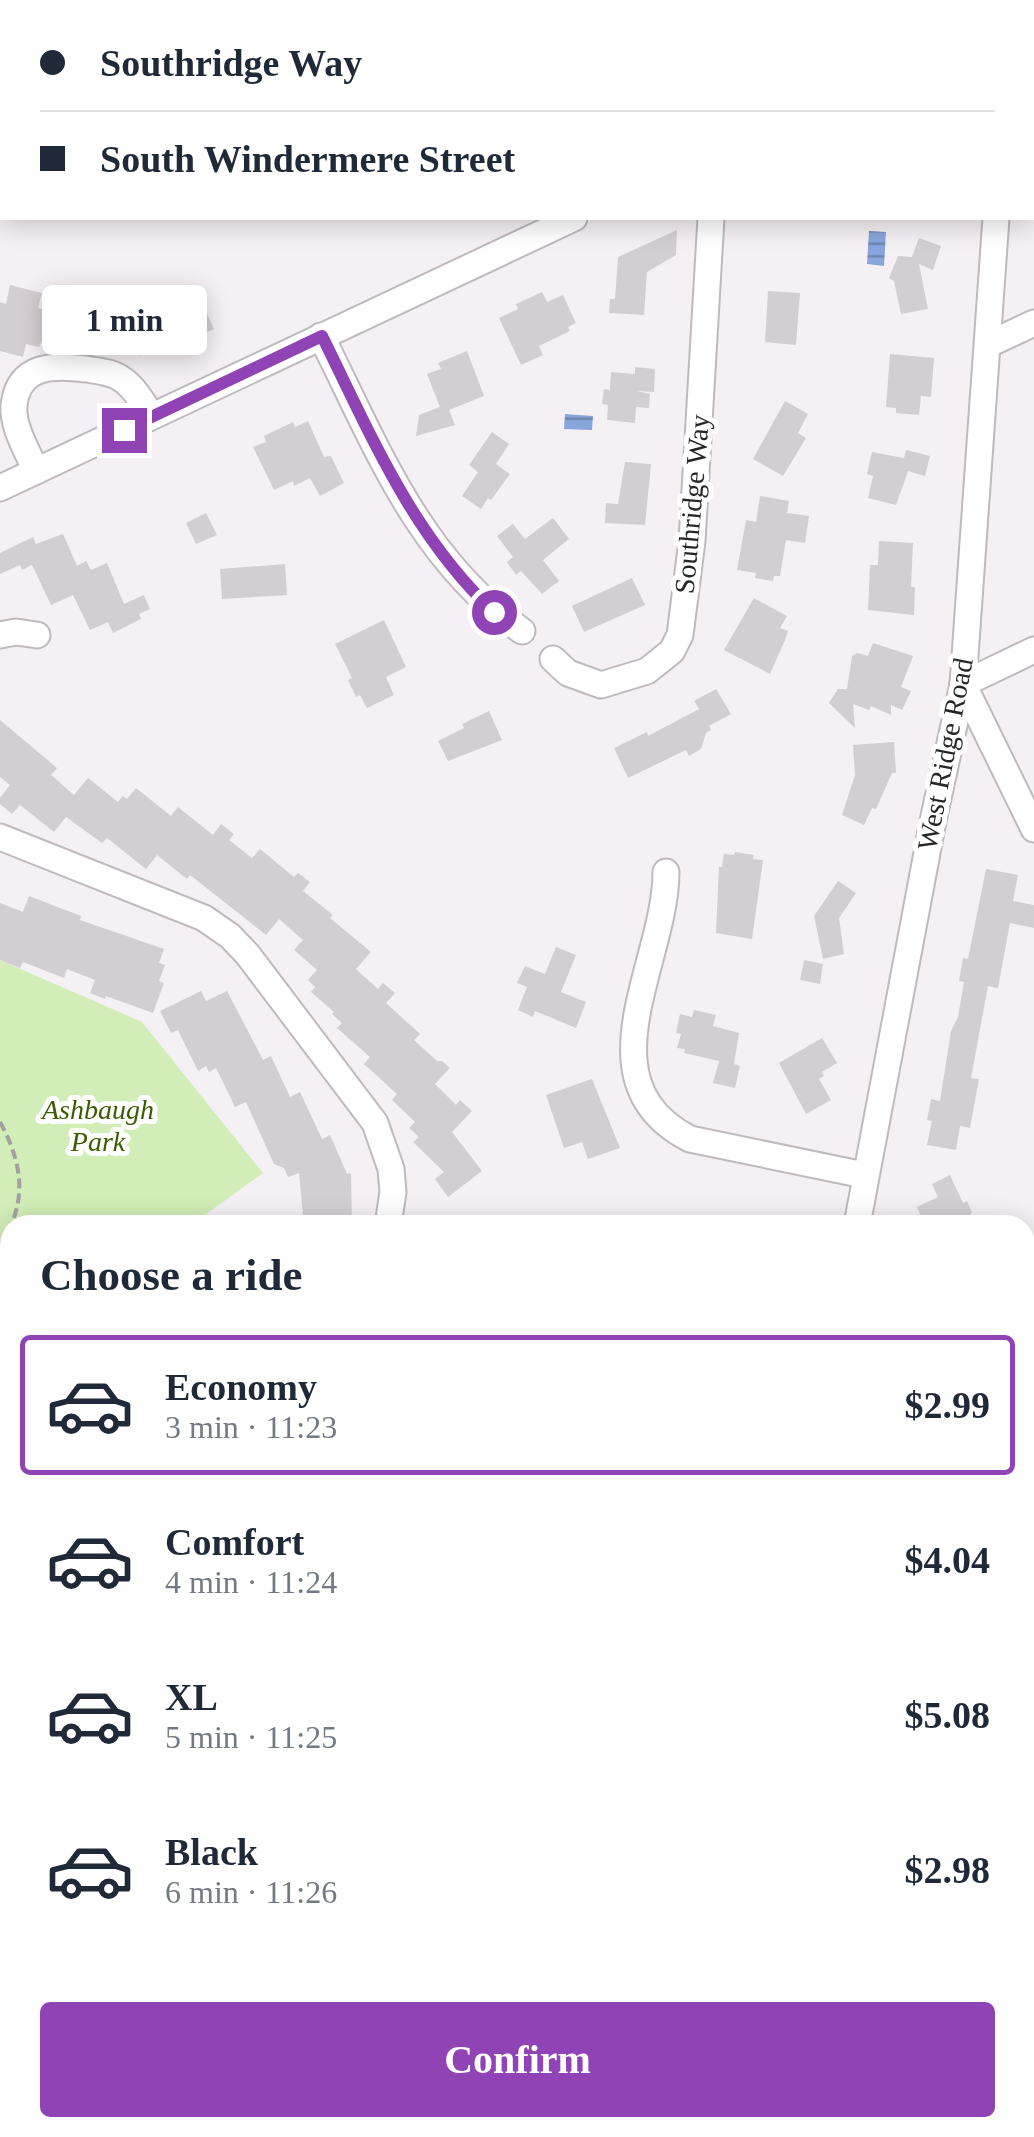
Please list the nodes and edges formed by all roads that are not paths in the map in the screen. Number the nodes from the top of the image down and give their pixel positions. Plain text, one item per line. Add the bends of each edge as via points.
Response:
1 (570, 220) edge
2 (711, 220) edge
3 (996, 220) edge
4 (1034, 323) edge
5 (322, 336) junction
6 (989, 344) junction
7 (152, 416) junction
8 (36, 471) junction
9 (0, 488) edge
10 (522, 631) dead end
11 (0, 635) edge
12 (37, 635) dead end
13 (1034, 650) edge
14 (552, 659) dead end
15 (963, 684) junction
16 (1034, 829) edge
17 (0, 837) edge
18 (666, 872) dead end
19 (864, 1176) junction
20 (390, 1215) edge
21 (859, 1215) edge

1 - 5 street
2 - 14 street, Southridge Way via 680,635 658,663 615,683 589,683
3 - 6 street, West Ridge Road
4 - 6 street
5 - 7 street
5 - 10 street via 418,523 459,578
6 - 15 street, West Ridge Road
7 - 8 street
7 - 8 street via 115,375 38,368 26,377 14,406
8 - 9 street
11 - 12 street
13 - 15 street
15 - 16 street
15 - 19 street, West Ridge Road
17 - 20 street via 204,918 230,936 375,1122 392,1169
18 - 19 street via 633,1040 641,1093 666,1124 690,1139
19 - 21 street, West Ridge Road

